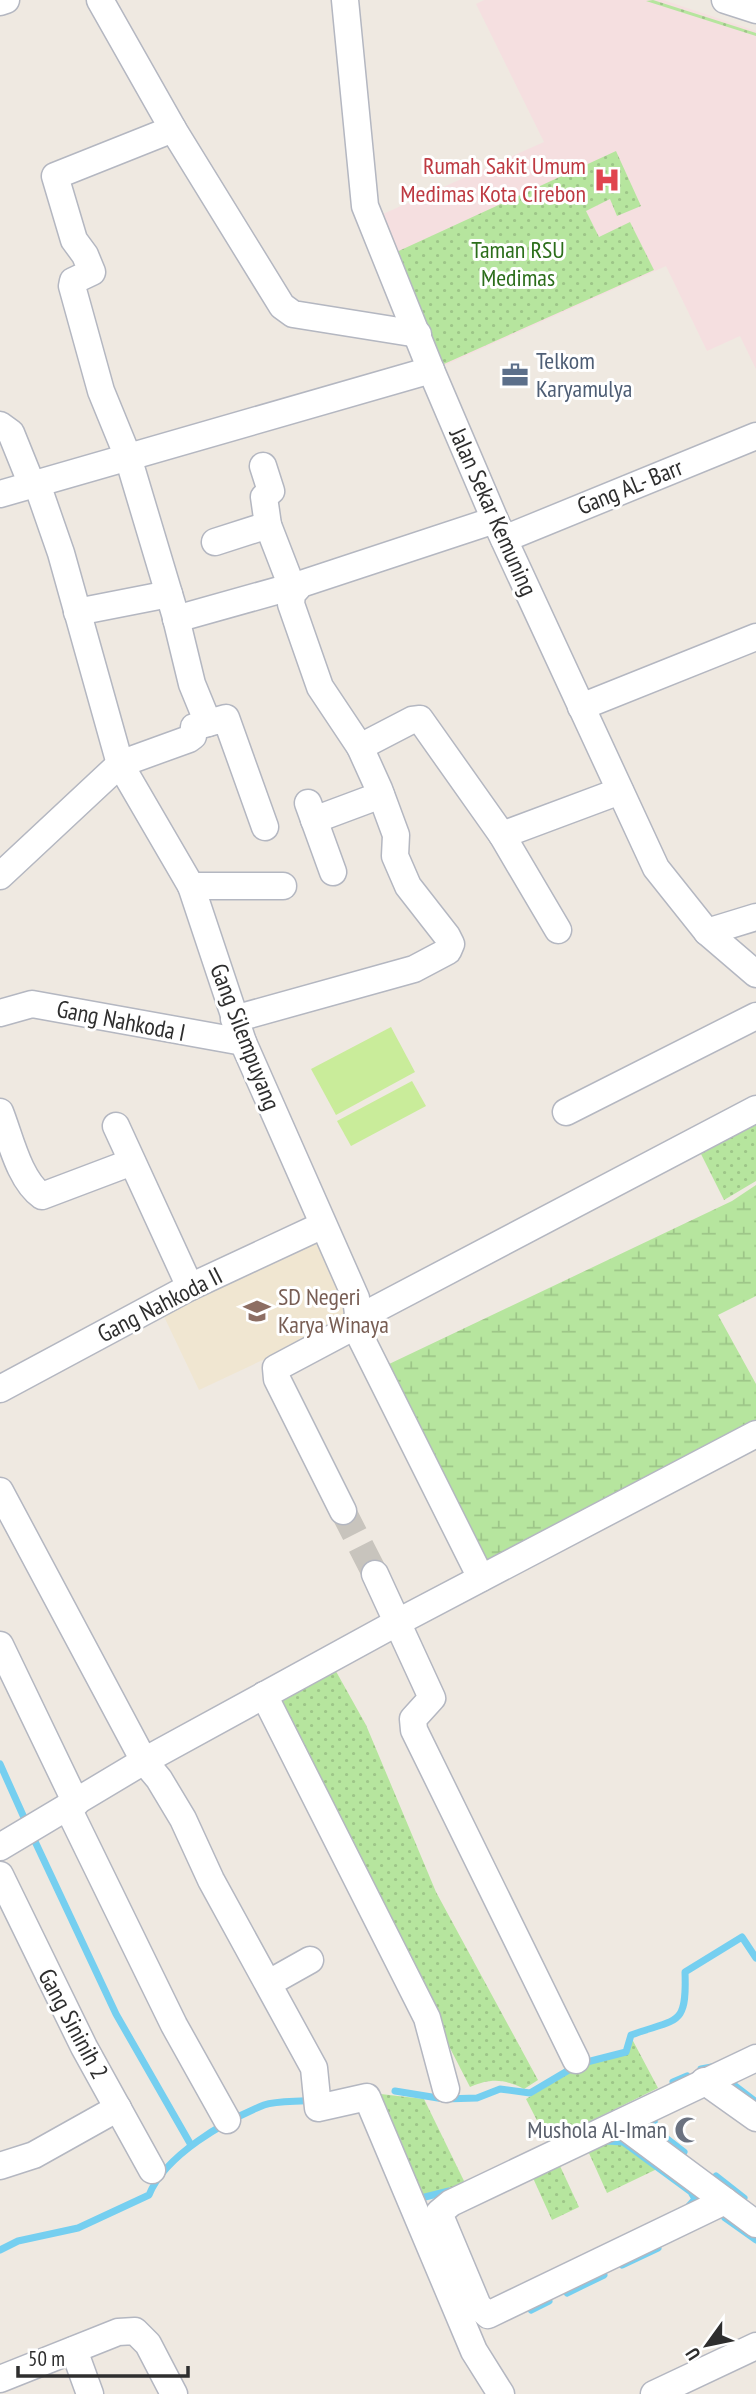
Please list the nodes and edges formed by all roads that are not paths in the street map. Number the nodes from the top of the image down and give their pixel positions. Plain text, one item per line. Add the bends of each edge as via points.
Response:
1 (6, 0) edge
2 (100, 0) edge
3 (345, 0) edge
4 (725, 0) edge
5 (0, 2) edge
6 (756, 10) edge
7 (173, 128) junction
8 (418, 334) junction
9 (431, 370) junction
10 (0, 425) edge
11 (756, 436) edge
12 (128, 457) junction
13 (263, 466) dead end
14 (34, 484) junction
15 (0, 494) edge
16 (268, 525) junction
17 (499, 530) junction
18 (215, 542) dead end
19 (297, 586) junction
20 (172, 606) junction
21 (77, 612) junction
22 (756, 637) edge
23 (581, 706) junction
24 (208, 723) junction
25 (360, 747) junction
26 (120, 764) junction
27 (620, 791) junction
28 (381, 795) junction
29 (265, 827) dead end
30 (502, 835) junction
31 (333, 872) dead end
32 (0, 876) edge
33 (191, 886) junction
34 (283, 886) dead end
35 (756, 917) edge
36 (558, 930) dead end
37 (707, 932) junction
38 (756, 974) edge
39 (0, 1013) edge
40 (756, 1016) edge
41 (238, 1031) junction
42 (756, 1109) edge
43 (0, 1112) edge
44 (566, 1112) dead end
45 (116, 1126) dead end
46 (132, 1162) junction
47 (323, 1225) junction
48 (190, 1287) junction
49 (355, 1326) junction
50 (0, 1389) edge
51 (756, 1434) edge
52 (0, 1491) edge
53 (343, 1511) tunnel mouth
54 (375, 1574) tunnel mouth
55 (481, 1578) junction
56 (398, 1622) junction
57 (0, 1646) edge
58 (264, 1695) junction
59 (144, 1761) junction
60 (72, 1805) junction
61 (0, 1847) edge
62 (0, 1875) edge
63 (310, 1960) dead end
64 (269, 1983) junction
65 (756, 2057) edge
66 (576, 2060) dead end
67 (704, 2081) junction
68 (446, 2089) dead end
69 (118, 2108) junction
70 (756, 2118) edge
71 (227, 2120) dead end
72 (620, 2123) junction
73 (0, 2166) edge
74 (152, 2170) dead end
75 (725, 2201) junction
76 (756, 2224) edge
77 (756, 2346) edge
78 (74, 2350) junction
79 (0, 2379) edge
80 (706, 2383) edge
81 (90, 2394) edge
82 (174, 2394) edge
83 (500, 2394) edge
84 (654, 2394) edge

1 - 5 street
2 - 7 street
3 - 8 street, Jalan Sekar Kemuning via 365,206
4 - 6 street
7 - 8 street via 282,306 293,314
7 - 12 street via 55,176 74,240 92,272 73,281 72,286 101,391
8 - 9 street, Jalan Sekar Kemuning
9 - 12 street
9 - 17 street, Jalan Sekar Kemuning
10 - 14 street, Gang Silempuyang via 11,433
11 - 17 street, Gang AL- Barr
12 - 14 street
12 - 20 street
13 - 16 street via 271,491 264,497
14 - 15 street
14 - 21 street, Gang Silempuyang
16 - 18 street
16 - 19 street
17 - 19 street, Gang AL- Barr
17 - 23 street, Jalan Sekar Kemuning
19 - 20 street, Gang AL- Barr
19 - 25 street via 291,604 308,657 320,687
20 - 21 street, Gang AL- Barr
20 - 24 street via 191,684
21 - 26 street, Gang Silempuyang
22 - 23 street
23 - 27 street, Jalan Sekar Kemuning
24 - 26 street via 194,727 189,739
24 - 29 street via 226,718
25 - 28 street
25 - 30 street via 421,719
26 - 32 street
26 - 33 street, Gang Silempuyang
27 - 30 street
27 - 37 street, Jalan Sekar Kemuning via 656,868
28 - 31 street via 311,811
28 - 41 street via 396,835 394,856 408,886 447,936 448,951 414,968
30 - 36 street
33 - 34 street
33 - 41 street, Gang Silempuyang
35 - 37 street
37 - 38 street, Jalan Sekar Kemuning
39 - 41 street, Gang Nahkoda I via 32,1004
40 - 44 street
41 - 47 street, Gang Silempuyang
42 - 49 street via 370,1312
43 - 46 street via 19,1161 42,1196
45 - 46 street
46 - 48 street
47 - 48 street, Gang Nahkoda II
47 - 49 street, Gang Silempuyang via 356,1298
48 - 50 street, Gang Nahkoda II
49 - 53 street via 276,1368 277,1379
49 - 55 street, Gang Silempuyang
51 - 55 street
52 - 59 street
54 - 56 street
55 - 56 street
56 - 58 street
56 - 66 street via 432,1698 413,1719 414,1730
57 - 60 street
58 - 59 street
58 - 68 street via 427,2018
59 - 60 street
59 - 64 street via 183,1819 211,1880
60 - 61 street
60 - 71 street via 174,2025
62 - 69 street, Gang Sininih 2
63 - 64 street
64 - 83 street via 314,2068 318,2108 367,2097 474,2351
65 - 67 street
67 - 70 street
67 - 72 street
69 - 73 street via 34,2155
69 - 74 street, Gang Sininih 2
72 - 75 street
72 - 75 street via 443,2207 441,2222 482,2312 497,2314
75 - 76 street
77 - 80 street
78 - 79 street
78 - 81 street
78 - 82 street via 118,2332 135,2331 148,2344
80 - 84 street

